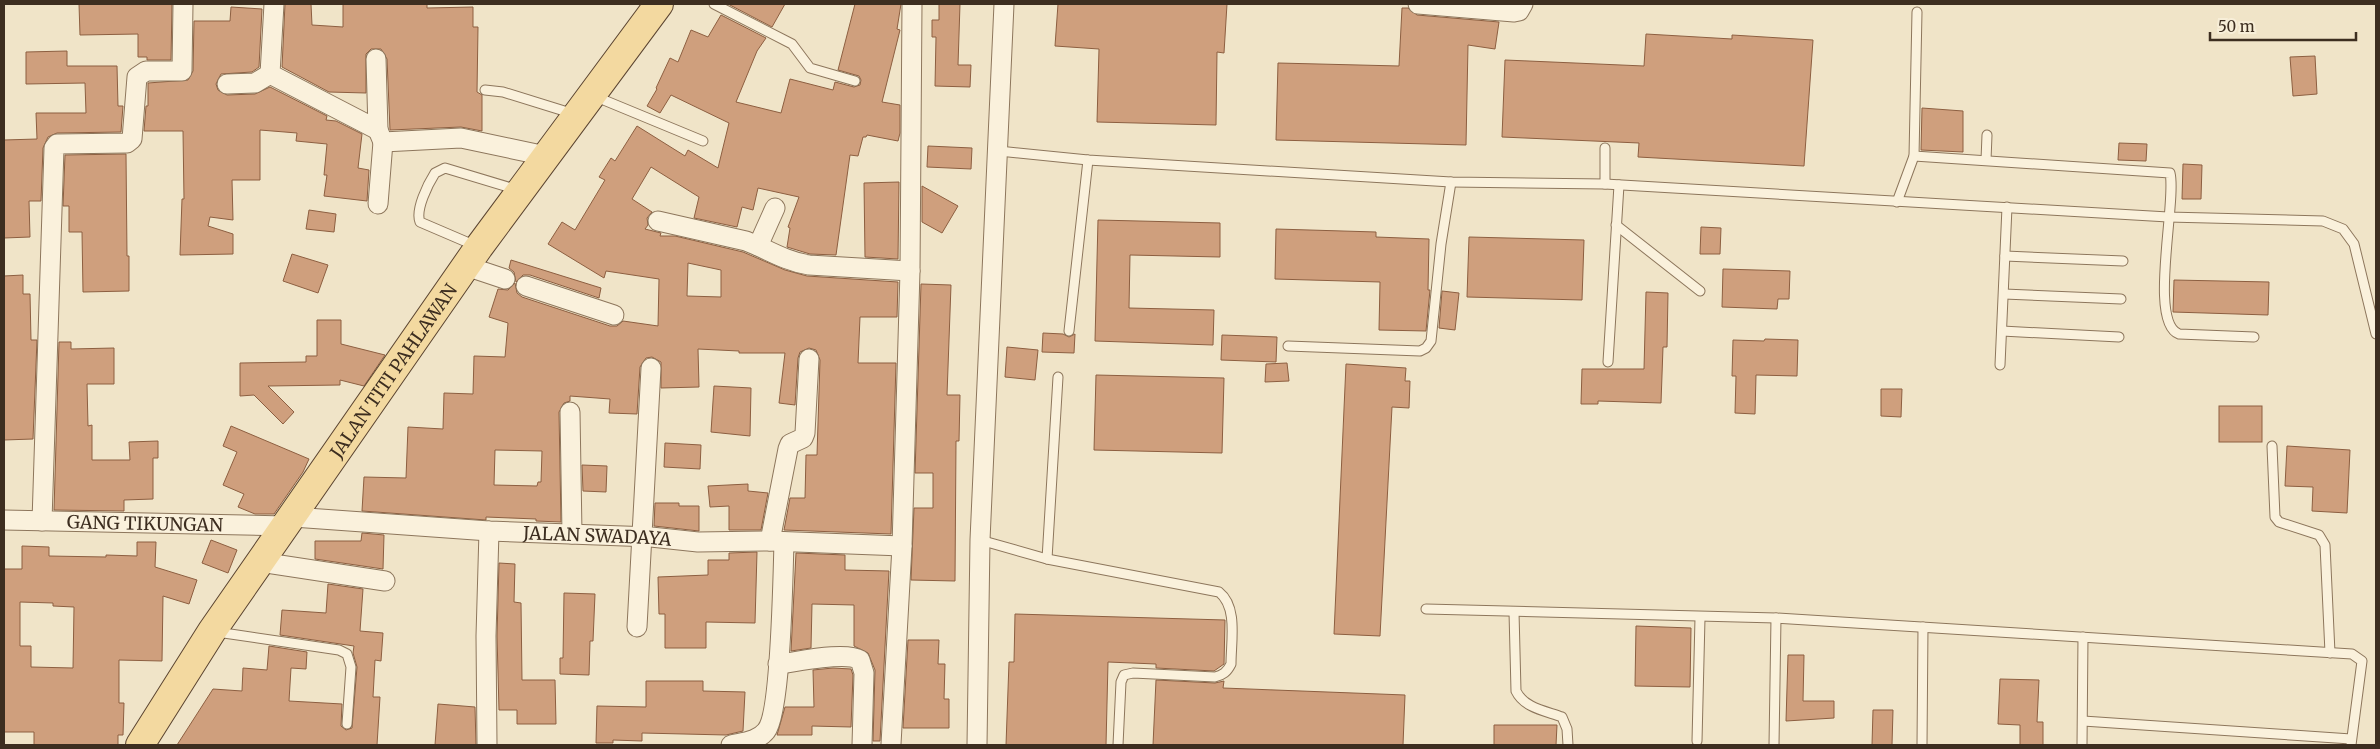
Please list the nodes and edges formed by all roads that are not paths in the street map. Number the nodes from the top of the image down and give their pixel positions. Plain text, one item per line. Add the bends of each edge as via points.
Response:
1 (183, 4) edge
2 (274, 4) edge
3 (659, 4) edge
4 (714, 4) edge
5 (912, 4) edge
6 (1004, 4) edge
7 (1418, 4) edge
8 (1523, 4) edge
9 (1917, 12) dead end
10 (376, 59) dead end
11 (270, 74) junction
12 (855, 81) dead end
13 (227, 84) dead end
14 (485, 90) dead end
15 (584, 105) junction
16 (1987, 135) dead end
17 (380, 136) junction
18 (703, 141) dead end
19 (1605, 148) dead end
20 (999, 151) junction
21 (546, 156) junction
22 (1914, 156) junction
23 (1088, 160) junction
24 (1986, 160) junction
25 (1452, 182) junction
26 (1605, 184) junction
27 (1619, 185) junction
28 (520, 191) junction
29 (1898, 202) junction
30 (378, 204) dead end
31 (2007, 206) junction
32 (774, 208) dead end
33 (2168, 217) junction
34 (658, 221) dead end
35 (1616, 225) junction
36 (758, 246) junction
37 (472, 256) junction
38 (2005, 256) junction
39 (2123, 261) dead end
40 (910, 271) junction
41 (505, 279) dead end
42 (526, 286) dead end
43 (1700, 291) dead end
44 (2004, 294) junction
45 (2121, 299) dead end
46 (614, 314) dead end
47 (1069, 331) dead end
48 (2002, 331) junction
49 (2376, 334) edge
50 (2119, 337) dead end
51 (2254, 337) dead end
52 (1288, 346) dead end
53 (809, 359) dead end
54 (1608, 362) dead end
55 (2000, 366) dead end
56 (651, 368) dead end
57 (1058, 378) dead end
58 (570, 412) dead end
59 (2272, 446) dead end
60 (4, 520) edge
61 (42, 521) junction
62 (289, 521) junction
63 (490, 530) junction
64 (572, 534) junction
65 (641, 536) junction
66 (980, 540) junction
67 (777, 542) junction
68 (902, 546) junction
69 (1047, 559) junction
70 (260, 562) junction
71 (385, 581) dead end
72 (1426, 609) dead end
73 (1514, 612) junction
74 (1700, 618) junction
75 (1776, 618) junction
76 (1922, 626) junction
77 (637, 628) dead end
78 (212, 631) junction
79 (2084, 636) junction
80 (2330, 653) junction
81 (778, 664) junction
82 (2083, 721) junction
83 (347, 724) dead end
84 (1697, 741) dead end
85 (2351, 742) edge
86 (487, 744) dead end
87 (892, 744) dead end
88 (140, 745) edge
89 (731, 745) edge
90 (862, 745) edge
91 (977, 745) edge
92 (1118, 745) edge
93 (1568, 745) edge
94 (1774, 745) edge
95 (1922, 745) edge
96 (2082, 745) edge

1 - 61 street via 182,71 146,71 137,76 132,139 126,143 58,144 54,148
2 - 11 street
3 - 15 main road, JALAN TITI PAHLAWAN
4 - 12 lane via 792,44 810,68
5 - 40 street
6 - 20 street
7 - 8 street via 1514,12 1519,11
9 - 22 lane
10 - 17 street
11 - 13 street via 255,83
11 - 17 street
14 - 15 lane
15 - 18 lane
15 - 21 main road, JALAN TITI PAHLAWAN
16 - 24 lane
17 - 21 street via 461,138
17 - 30 street
19 - 26 lane
20 - 23 lane
20 - 66 street
21 - 28 main road, JALAN TITI PAHLAWAN
22 - 24 lane
22 - 29 lane
23 - 25 lane
23 - 47 lane
24 - 33 lane via 2170,172
25 - 26 lane
25 - 52 lane via 1441,244 1431,341 1426,348 1420,351
26 - 27 lane
27 - 29 lane
27 - 35 lane
28 - 37 main road, JALAN TITI PAHLAWAN
28 - 37 lane via 446,168 435,172 420,208 420,222
29 - 31 lane
31 - 33 lane
31 - 38 lane
32 - 36 street
33 - 49 lane via 2323,220 2344,229 2354,244
33 - 51 lane via 2165,300 2173,332
34 - 36 street
35 - 43 lane
35 - 54 lane
36 - 40 street via 795,263
37 - 41 street
37 - 62 main road, JALAN TITI PAHLAWAN
38 - 39 lane
38 - 44 lane
40 - 68 street
42 - 46 street
44 - 45 lane
44 - 48 lane
48 - 50 lane
48 - 55 lane
53 - 67 street via 805,433 790,444 788,450
56 - 65 street
57 - 69 lane
58 - 64 street
59 - 80 lane via 2275,517 2279,522 2319,535 2325,545
60 - 61 street, GANG TIKUNGAN
61 - 62 street, GANG TIKUNGAN
62 - 63 street, JALAN SWADAYA
62 - 70 main road, JALAN TITI PAHLAWAN
63 - 64 street, JALAN SWADAYA
63 - 86 street via 486,636
64 - 65 street, JALAN SWADAYA
65 - 67 street, JALAN SWADAYA via 698,542
65 - 77 street
66 - 69 lane
66 - 91 street
67 - 68 street, JALAN SWADAYA
67 - 81 street
68 - 87 street
69 - 92 lane via 1218,592 1228,600 1231,611 1231,664 1228,670 1215,677 1124,675
70 - 71 street
70 - 78 main road, JALAN TITI PAHLAWAN
72 - 73 lane
73 - 74 lane
73 - 93 lane via 1516,691 1531,707 1562,717
74 - 75 lane
74 - 84 lane
75 - 76 lane
75 - 94 lane
76 - 79 lane
76 - 95 lane
78 - 83 lane via 339,650 347,654 351,667
78 - 88 main road, JALAN TITI PAHLAWAN
79 - 80 lane
79 - 82 lane
80 - 85 lane via 2352,654 2362,661
81 - 89 street via 770,726 754,740
81 - 90 street via 851,657 860,660 864,673
82 - 85 lane
82 - 96 lane

